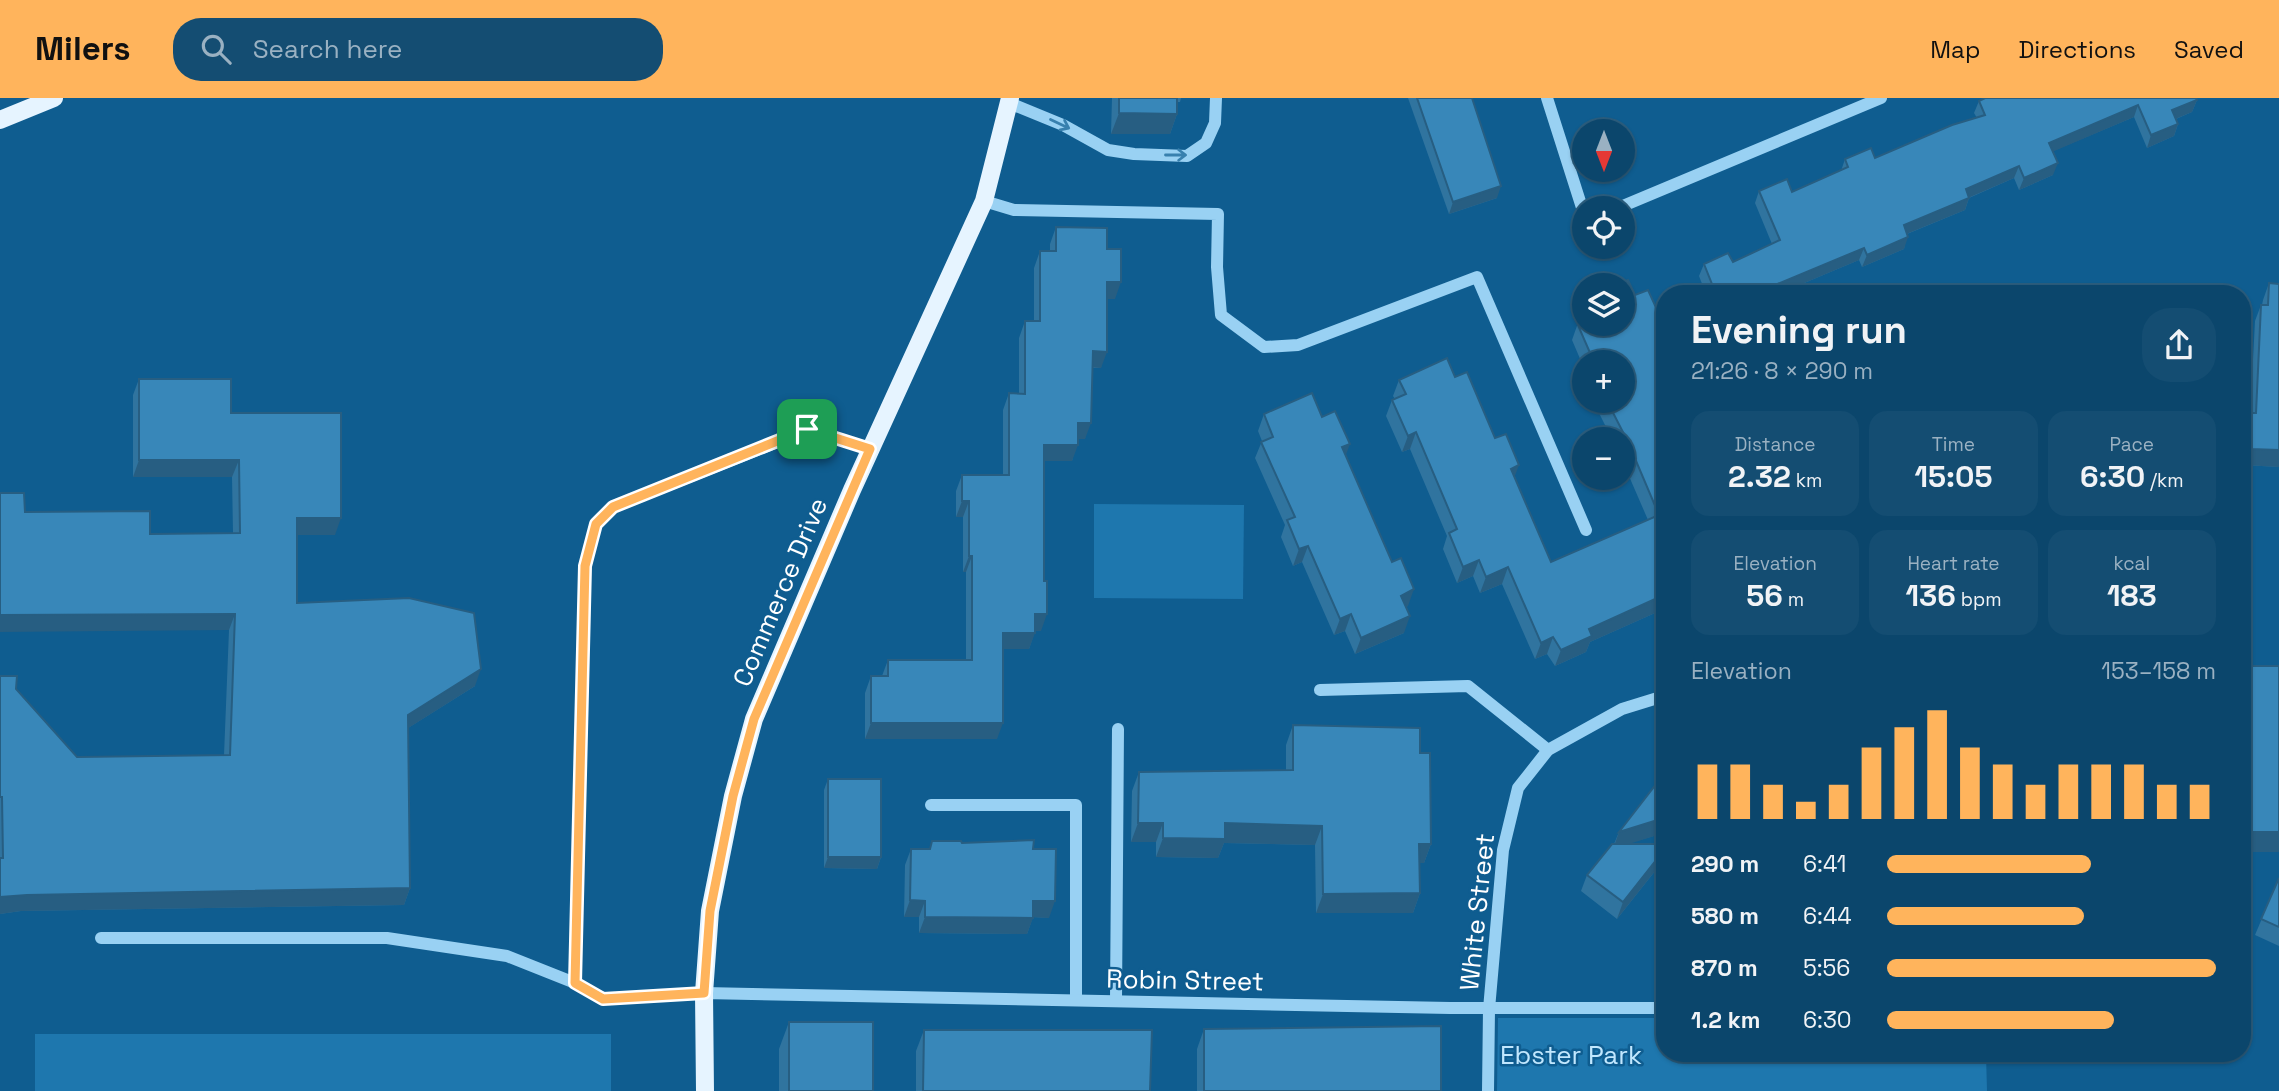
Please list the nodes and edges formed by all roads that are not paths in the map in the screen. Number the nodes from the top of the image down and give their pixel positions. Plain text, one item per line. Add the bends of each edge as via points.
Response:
1 (54, 98) edge
2 (1216, 98) edge
3 (1547, 98) edge
4 (1881, 98) edge
5 (1010, 100) edge
6 (0, 120) edge
7 (1578, 196) edge
8 (985, 201) junction
9 (1635, 201) edge
10 (870, 449) junction
11 (1586, 530) dead end
12 (1320, 690) dead end
13 (1656, 698) edge
14 (1118, 729) dead end
15 (1548, 750) junction
16 (931, 805) dead end
17 (101, 938) dead end
18 (575, 983) junction
19 (704, 993) junction
20 (1076, 1000) junction
21 (1116, 1001) junction
22 (1656, 1008) edge
23 (1489, 1009) junction
24 (705, 1091) edge
25 (1488, 1091) edge

1 - 6 main road
5 -> 2 street via 1108,150 1187,156 1206,143 1215,122
3 - 7 street
4 - 9 street
5 - 8 main road, Commerce Drive
8 - 10 main road, Commerce Drive
8 - 11 street via 1013,210 1218,214 1221,315 1264,347 1298,345 1477,277
10 - 18 street via 807,429 613,507 596,524 585,566
10 - 19 main road, Commerce Drive via 754,719 710,911
12 - 15 street via 1468,686
13 - 15 street, White Street via 1622,709
14 - 21 street
15 - 23 street, White Street via 1518,788 1503,850
16 - 20 street via 1076,805
17 - 18 street, Robin Street via 387,938 507,956
18 - 19 street, Robin Street via 603,999
19 - 20 street, Robin Street
19 - 24 main road, Commerce Drive
20 - 21 street, Robin Street
21 - 23 street, Robin Street
22 - 23 street, Robin Street
23 - 25 street, White Street

